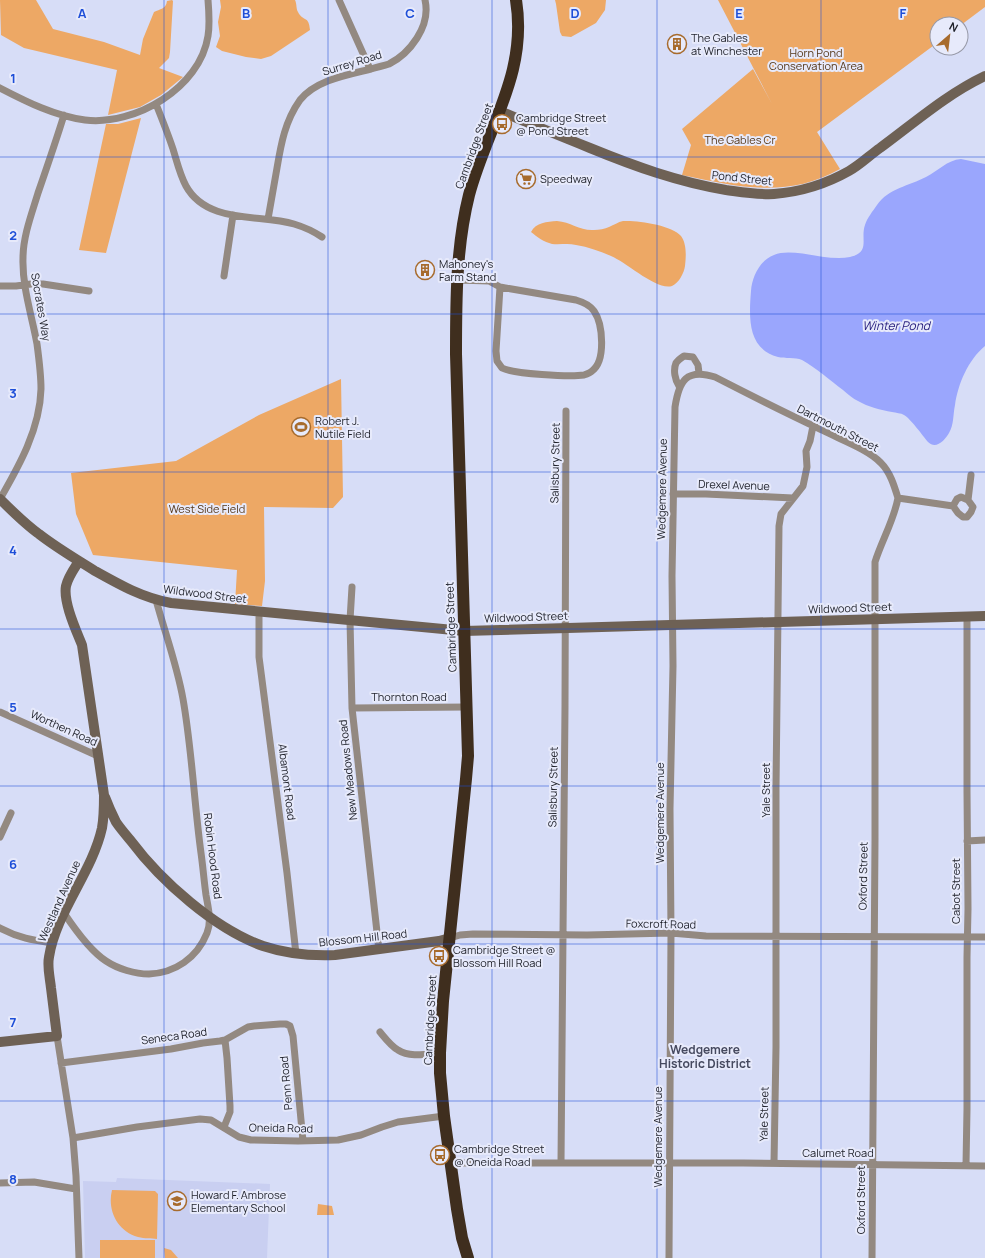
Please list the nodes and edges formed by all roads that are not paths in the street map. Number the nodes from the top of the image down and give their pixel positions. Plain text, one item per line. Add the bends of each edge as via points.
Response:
1 (208, 0) edge
2 (339, 0) edge
3 (425, 0) edge
4 (516, 0) edge
5 (370, 69) junction
6 (985, 76) edge
7 (0, 88) edge
8 (156, 104) junction
9 (500, 111) junction
10 (64, 115) junction
11 (233, 215) junction
12 (268, 219) junction
13 (322, 237) dead end
14 (224, 276) dead end
15 (457, 280) junction
16 (25, 284) junction
17 (0, 286) edge
18 (500, 287) junction
19 (89, 291) dead end
20 (695, 374) junction
21 (679, 386) junction
22 (566, 411) dead end
23 (813, 426) junction
24 (971, 475) dead end
25 (673, 494) junction
26 (793, 498) junction
27 (898, 498) junction
28 (0, 499) edge
29 (968, 500) junction
30 (953, 506) junction
31 (79, 561) junction
32 (352, 587) dead end
33 (156, 600) junction
34 (259, 612) junction
35 (985, 616) edge
36 (967, 617) junction
37 (875, 619) junction
38 (350, 620) junction
39 (778, 622) junction
40 (672, 625) junction
41 (565, 628) junction
42 (464, 631) junction
43 (352, 708) junction
44 (467, 708) junction
45 (0, 712) edge
46 (98, 756) junction
47 (104, 795) junction
48 (11, 813) dead end
49 (0, 836) edge
50 (985, 840) edge
51 (967, 841) junction
52 (64, 913) junction
53 (210, 916) junction
54 (0, 928) edge
55 (671, 933) junction
56 (563, 935) junction
57 (777, 936) junction
58 (873, 936) junction
59 (967, 937) junction
60 (985, 937) edge
61 (450, 938) junction
62 (52, 943) junction
63 (379, 950) junction
64 (296, 954) junction
65 (288, 1025) joint
66 (380, 1032) dead end
67 (57, 1036) junction
68 (225, 1040) junction
69 (0, 1042) edge
70 (440, 1054) junction
71 (61, 1063) junction
72 (444, 1116) junction
73 (224, 1127) junction
74 (73, 1138) junction
75 (303, 1141) junction
76 (451, 1163) junction
77 (561, 1163) junction
78 (669, 1163) junction
79 (774, 1163) junction
80 (872, 1164) junction
81 (966, 1165) junction
82 (985, 1166) edge
83 (0, 1183) edge
84 (76, 1188) junction
85 (79, 1258) edge
86 (468, 1258) edge
87 (669, 1258) edge
88 (872, 1258) edge

1 - 8 street via 208,37 196,68 180,86
2 - 5 street
3 - 5 street, Surrey Road via 425,20 410,49 387,64
4 - 9 highway, Cambridge Street via 517,50
5 - 12 street, Surrey Road via 325,82 310,90 301,100 291,115 284,134
6 - 9 street, Pond Street via 958,91 912,123 849,171 817,186 773,194 717,188 660,175
7 - 10 street
8 - 10 street via 138,113 109,119 86,120
8 - 11 street via 187,188 203,205
9 - 15 highway, Cambridge Street via 480,160 470,194 463,226
10 - 16 street, Socrates Way via 26,237 23,257
11 - 12 street
11 - 14 street
12 - 13 street via 309,229
15 - 18 street via 490,282
15 - 42 highway, Cambridge Street via 456,354
16 - 17 street
16 - 19 street via 44,284
16 - 28 street, Socrates Way via 37,344 41,390 36,420 25,451
18 - 18 street via 576,300 591,308 599,320 601,334 601,352 596,368 584,375 512,372 502,368 497,361 496,351
20 - 21 street via 683,380
20 - 21 street via 698,365 693,357 684,356 676,362 674,370
20 - 23 street, Dartmouth Street via 715,377
21 - 25 street, Wedgemere Avenue via 675,407
22 - 41 street, Salisbury Street
23 - 26 street, Yale Street via 806,451 805,479
23 - 27 street, Dartmouth Street via 880,462 892,481
24 - 29 street
25 - 26 street, Drexel Avenue
25 - 40 street, Wedgemere Avenue
26 - 39 street, Yale Street via 781,514 779,526
27 - 30 street
27 - 37 street, Oxford Street via 875,562
28 - 31 street, Wildwood Street via 38,534
29 - 30 street via 961,497
29 - 30 street via 972,507 967,517 963,517
31 - 33 street, Wildwood Street via 132,591
31 - 46 street, Westland Avenue via 66,585 65,596 82,645
32 - 38 street, New Meadows Road
33 - 34 street, Wildwood Street
33 - 53 street, Robin Hood Road via 183,699
34 - 38 street, Wildwood Street
34 - 64 street, Albamont Road via 259,657 288,873
35 - 36 street, Wildwood Street
36 - 37 street, Wildwood Street
36 - 51 street, Cabot Street
37 - 39 street, Wildwood Street
37 - 58 street, Oxford Street
38 - 42 street, Wildwood Street
38 - 43 street, New Meadows Road
39 - 40 street, Wildwood Street
39 - 57 street, Yale Street
40 - 41 street, Wildwood Street
40 - 55 street, Wedgemere Avenue
41 - 42 street, Wildwood Street
41 - 56 street, Salisbury Street
42 - 44 highway, Cambridge Street
43 - 44 street, Thornton Road
43 - 63 street, New Meadows Road
44 - 61 highway, Cambridge Street via 468,756
45 - 46 street, Worthen Road
46 - 47 street, Westland Avenue
47 - 52 street, Westland Avenue via 102,828 96,847
47 - 53 street, Blossom Hill Road via 117,822 140,853 163,879
48 - 49 street
50 - 51 street
51 - 59 street, Cabot Street
52 - 53 street, Robin Hood Road via 96,953 117,967 140,974 170,971 185,963 208,932
52 - 62 street, Westland Avenue
53 - 64 street, Blossom Hill Road via 252,941
54 - 62 street via 15,936
55 - 56 street, Foxcroft Road
55 - 57 street, Foxcroft Road via 706,936
55 - 78 street, Wedgemere Avenue
56 - 61 street, Foxcroft Road via 473,934
56 - 77 street, Salisbury Street
57 - 58 street, Foxcroft Road
57 - 79 street, Yale Street
58 - 59 street, Foxcroft Road
58 - 80 street, Oxford Street
59 - 60 street, Foxcroft Road
59 - 81 street, Cabot Street
61 - 63 street, Blossom Hill Road
61 - 70 highway, Cambridge Street
62 - 67 street, Westland Avenue via 48,970
63 - 64 street, Blossom Hill Road via 335,955
65 - 68 street, Seneca Road via 248,1027
65 - 75 street, Penn Road via 293,1036
66 - 70 street via 394,1047 405,1053
67 - 69 street
67 - 71 street, Westland Avenue
68 - 71 street, Seneca Road
68 - 73 street via 230,1112
70 - 72 highway, Cambridge Street
71 - 74 street, Westland Avenue
72 - 75 street, Oneida Road via 404,1120 348,1138
72 - 76 highway, Cambridge Street
73 - 74 street, Oneida Road via 211,1120 194,1119
73 - 75 street, Oneida Road via 239,1137 250,1140
74 - 84 street, Westland Avenue
76 - 77 street, Calumet Road
76 - 86 highway, Cambridge Street via 462,1238
77 - 78 street, Calumet Road
78 - 79 street, Calumet Road
78 - 87 street, Wedgemere Avenue
79 - 80 street, Calumet Road
80 - 81 street, Calumet Road
80 - 88 street, Oxford Street
81 - 82 street, Calumet Road
83 - 84 street via 34,1182
84 - 85 street, Westland Avenue

